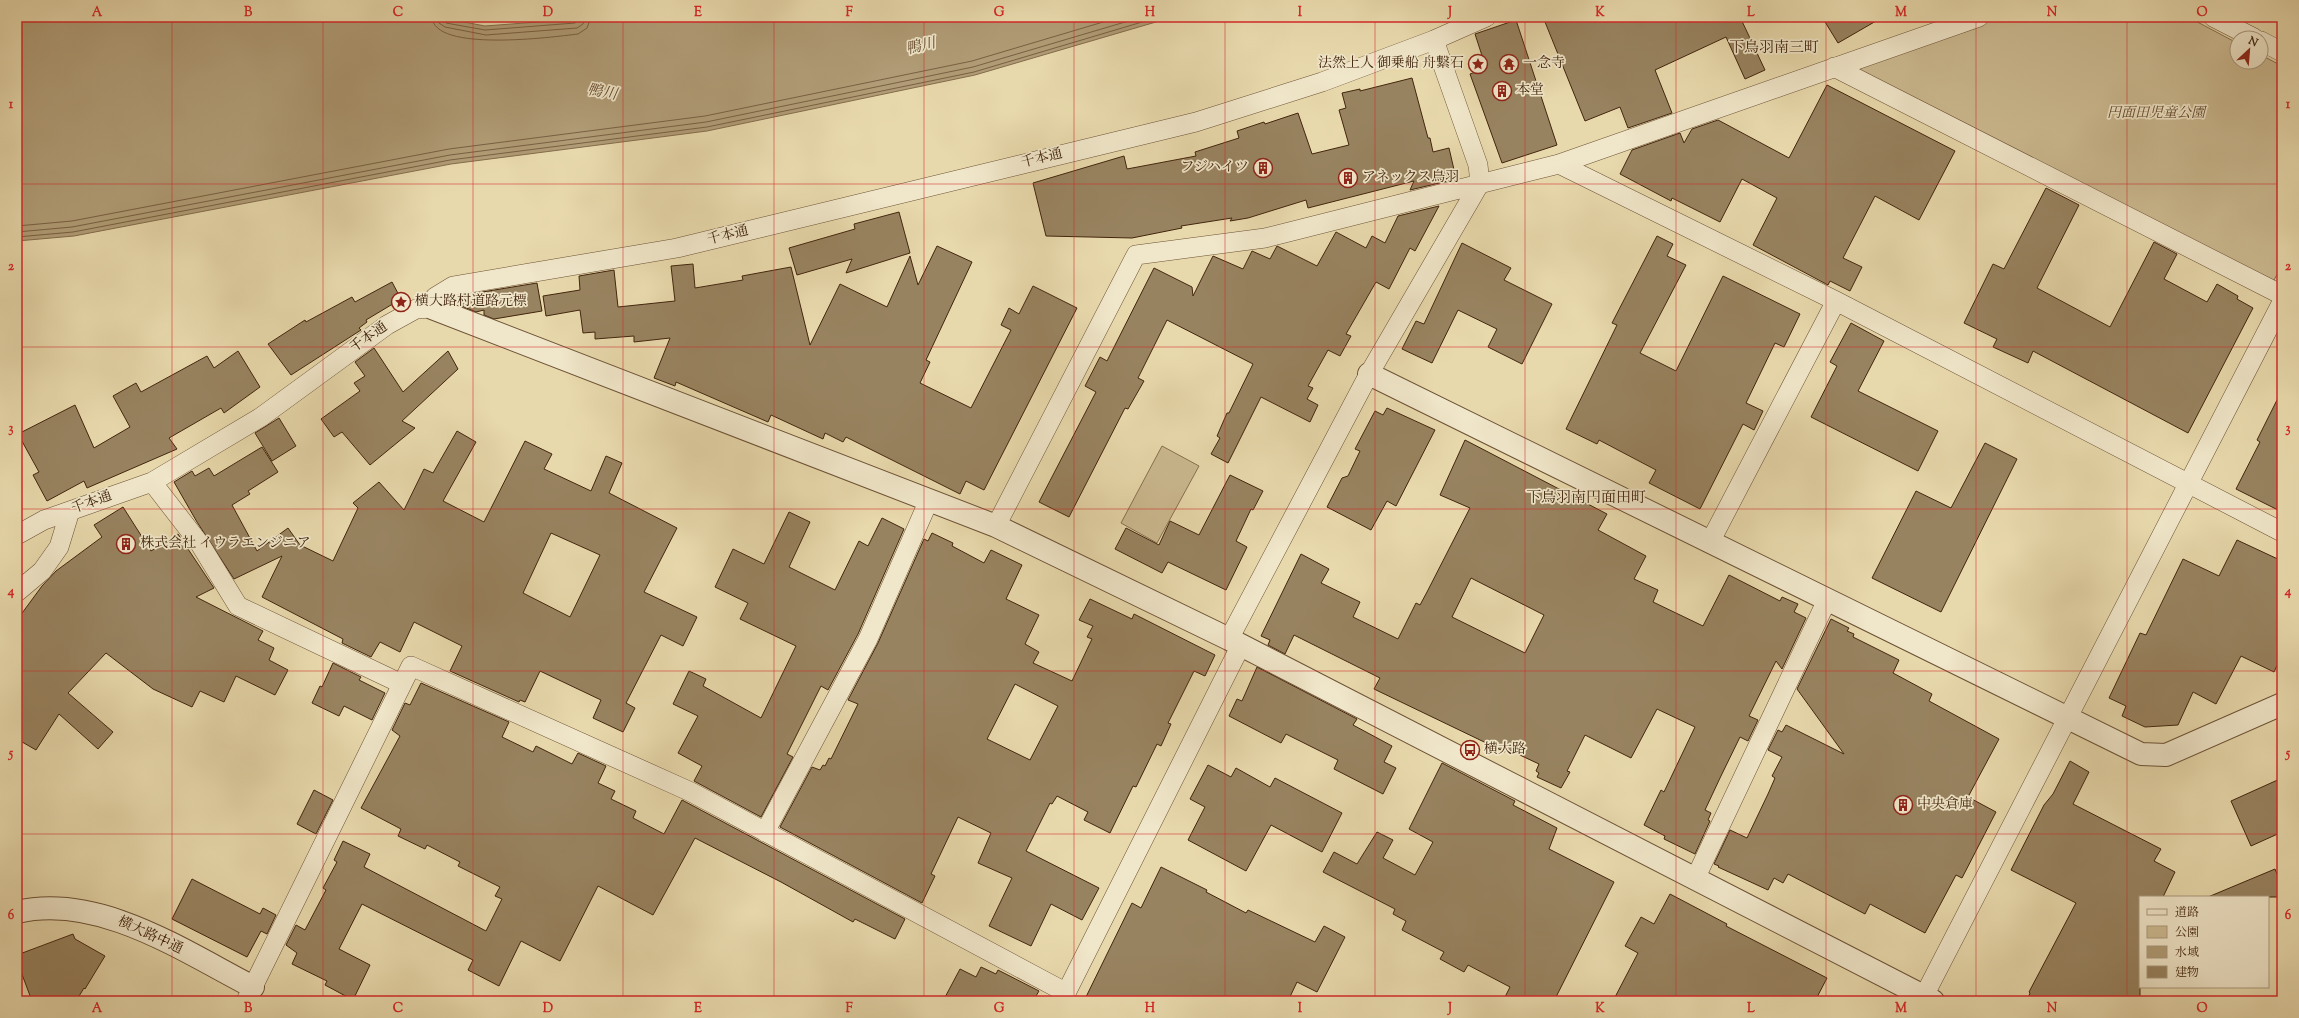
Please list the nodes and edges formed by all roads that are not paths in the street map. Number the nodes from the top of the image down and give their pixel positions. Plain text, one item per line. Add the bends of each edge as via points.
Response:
1 (1486, 17) edge
2 (1979, 17) edge
3 (2213, 17) edge
4 (2238, 30) edge
5 (1434, 40) junction
6 (2269, 45) edge
7 (2282, 52) edge
8 (1834, 67) junction
9 (1559, 164) junction
10 (1480, 183) junction
11 (2282, 295) edge
12 (1836, 301) junction
13 (2282, 302) edge
14 (432, 308) junction
15 (1369, 374) junction
16 (152, 482) junction
17 (2188, 484) junction
18 (929, 500) junction
19 (70, 511) junction
20 (996, 526) junction
21 (2282, 532) edge
22 (17, 535) edge
23 (1710, 542) junction
24 (17, 592) edge
25 (1827, 600) junction
26 (1235, 642) junction
27 (402, 684) junction
28 (2282, 704) edge
29 (2068, 718) junction
30 (765, 832) junction
31 (1695, 879) junction
32 (17, 912) edge
33 (249, 994) edge
34 (1063, 997) edge
35 (1929, 999) edge

1 - 5 street, 千本通
2 - 8 street
3 - 4 street
5 - 10 street via 1478,165
5 - 14 street, 千本通 via 1322,82 1196,122 677,248 453,286 435,297
6 - 7 street
8 - 9 street
8 - 11 street
9 - 10 street
9 - 12 street
10 - 15 street
10 - 20 street via 1265,238 1136,256
12 - 17 street
12 - 23 street
13 - 17 street
14 - 16 street, 千本通 via 416,309 387,325 261,417
14 - 18 street
15 - 23 street
15 - 26 street
16 - 19 street, 千本通
16 - 27 street via 200,544 238,606
17 - 21 street
17 - 29 street
18 - 20 street
18 - 30 street via 868,640
19 - 22 street, 千本通 via 44,520
19 - 24 street via 59,547 42,572
20 - 26 street
23 - 25 street
25 - 29 street
25 - 31 street
26 - 31 street
26 - 34 street
27 - 30 street via 410,666 691,792
27 - 33 street
28 - 29 street via 2166,755 2141,754
29 - 35 street
30 - 34 street
31 - 35 street
32 - 33 street, 横大路中通 via 31,909 71,909 139,928

